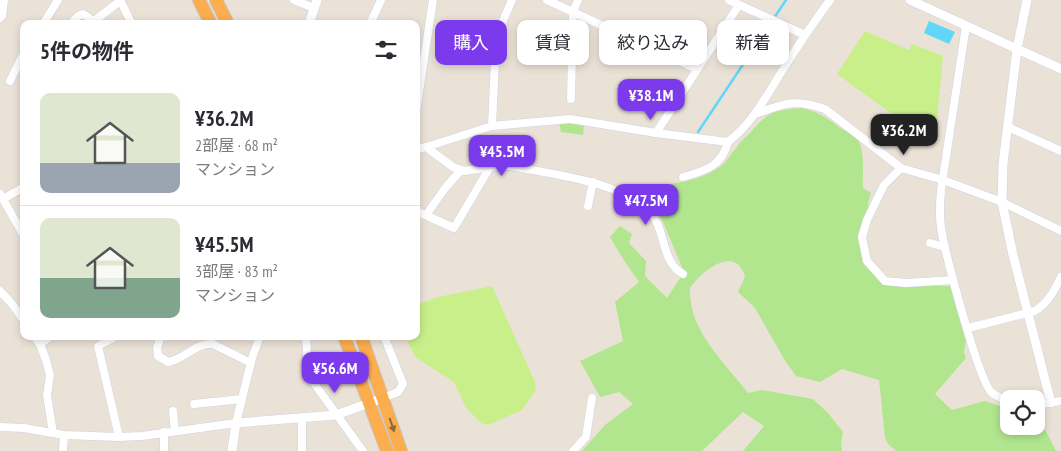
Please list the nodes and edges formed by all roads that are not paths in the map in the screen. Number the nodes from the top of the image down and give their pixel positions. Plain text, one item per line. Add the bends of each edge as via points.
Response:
1 (4, 0) edge
2 (58, 0) edge
3 (120, 0) edge
4 (199, 0) edge
5 (216, 0) edge
6 (294, 0) edge
7 (381, 0) edge
8 (512, 0) edge
9 (547, 0) edge
10 (578, 0) edge
11 (729, 0) edge
12 (830, 0) edge
13 (910, 0) edge
14 (1027, 0) edge
15 (430, 1) edge
16 (315, 4) edge
17 (739, 5) junction
18 (573, 12) junction
19 (0, 18) edge
20 (45, 20) edge
21 (75, 20) edge
22 (92, 20) edge
23 (97, 20) edge
24 (130, 20) edge
25 (209, 20) edge
26 (226, 20) edge
27 (310, 20) edge
28 (372, 20) edge
29 (966, 26) junction
30 (805, 35) junction
31 (1016, 49) junction
32 (20, 61) edge
33 (697, 69) junction
34 (1061, 69) edge
35 (420, 80) edge
36 (10, 81) dead end
37 (571, 99) dead end
38 (755, 114) junction
39 (492, 126) junction
40 (1008, 127) junction
41 (656, 133) junction
42 (728, 142) junction
43 (426, 147) junction
44 (420, 148) edge
45 (1061, 151) edge
46 (490, 167) junction
47 (901, 168) junction
48 (461, 170) junction
49 (683, 177) dead end
50 (943, 180) junction
51 (593, 182) junction
52 (20, 189) edge
53 (1, 196) edge
54 (1002, 202) junction
55 (588, 206) dead end
56 (420, 213) edge
57 (426, 215) junction
58 (20, 229) edge
59 (1061, 231) edge
60 (930, 243) dead end
61 (945, 247) junction
62 (683, 274) dead end
63 (1061, 277) edge
64 (953, 280) junction
65 (0, 292) edge
66 (1028, 312) junction
67 (20, 315) edge
68 (968, 328) junction
69 (37, 340) edge
70 (46, 340) edge
71 (109, 340) edge
72 (160, 340) edge
73 (259, 340) edge
74 (306, 340) edge
75 (346, 340) edge
76 (362, 340) edge
77 (386, 340) edge
78 (40, 344) junction
79 (251, 363) junction
80 (1000, 397) edge
81 (383, 398) junction
82 (592, 398) dead end
83 (242, 399) junction
84 (1061, 401) edge
85 (369, 402) junction
86 (1051, 403) junction
87 (194, 404) dead end
88 (1045, 404) edge
89 (173, 411) dead end
90 (336, 415) junction
91 (302, 418) junction
92 (236, 423) junction
93 (0, 427) edge
94 (175, 431) junction
95 (53, 432) junction
96 (164, 432) junction
97 (64, 435) junction
98 (119, 437) junction
99 (63, 451) edge
100 (164, 451) edge
101 (232, 451) edge
102 (302, 451) edge
103 (363, 451) edge
104 (387, 451) edge
105 (401, 451) edge
106 (573, 451) edge

1 - 19 street
2 - 20 street
3 - 23 street
3 - 24 street
4 - 25 highway
5 - 26 highway
6 - 16 street
7 - 28 street
8 - 39 street via 496,37
9 - 18 street
10 - 18 street
11 - 17 street
12 - 30 street
13 - 29 street
14 - 31 street
15 - 35 street
16 - 27 street
17 - 30 street
17 - 33 street
18 - 33 street
18 - 37 street
21 - 22 street via 83,14
29 - 31 street
29 - 50 street
30 - 38 street
31 - 34 street
31 - 40 street
32 - 36 street
33 - 41 street
38 - 42 street via 745,128
38 - 47 street via 794,102 825,109
39 - 41 street via 570,119
39 - 43 street
40 - 45 street
40 - 54 street
41 - 42 street
42 - 49 street via 719,161
43 - 44 street
43 - 48 street
46 - 48 street
46 - 51 street via 511,166
46 - 57 street via 454,228
47 - 50 street
47 - 64 street via 884,185 867,220 862,237 867,261 885,282
48 - 57 street
50 - 54 street
50 - 61 street via 940,207
51 - 55 street
51 - 62 street via 638,201 652,214 661,230 669,260
52 - 53 street
53 - 58 street
54 - 59 street
54 - 66 street
56 - 57 street
60 - 61 street
61 - 64 street
63 - 66 street via 1053,295 1044,305
64 - 68 street
65 - 67 street
66 - 68 street
66 - 86 street
68 - 80 street via 981,372 991,392
69 - 78 street
70 - 78 street
71 - 98 street via 98,346
72 - 79 street via 158,356 168,362 182,358 207,343
73 - 79 street
74 - 90 street via 311,379
75 - 85 highway
76 - 81 highway
77 - 81 street via 403,384 398,392
78 - 95 street via 50,375 47,395
79 - 83 street
81 - 85 street
81 -> 105 highway
82 - 106 street via 586,437
83 - 87 street
83 - 92 street
84 - 86 street
85 - 90 street
85 - 104 highway
86 - 88 street
89 - 94 street
90 - 91 street
90 - 103 street
91 - 92 street
91 - 102 street
92 - 94 street
92 - 101 street
93 - 95 street
94 - 96 street
95 - 97 street
96 - 98 street
96 - 100 street
97 - 98 street
97 - 99 street

